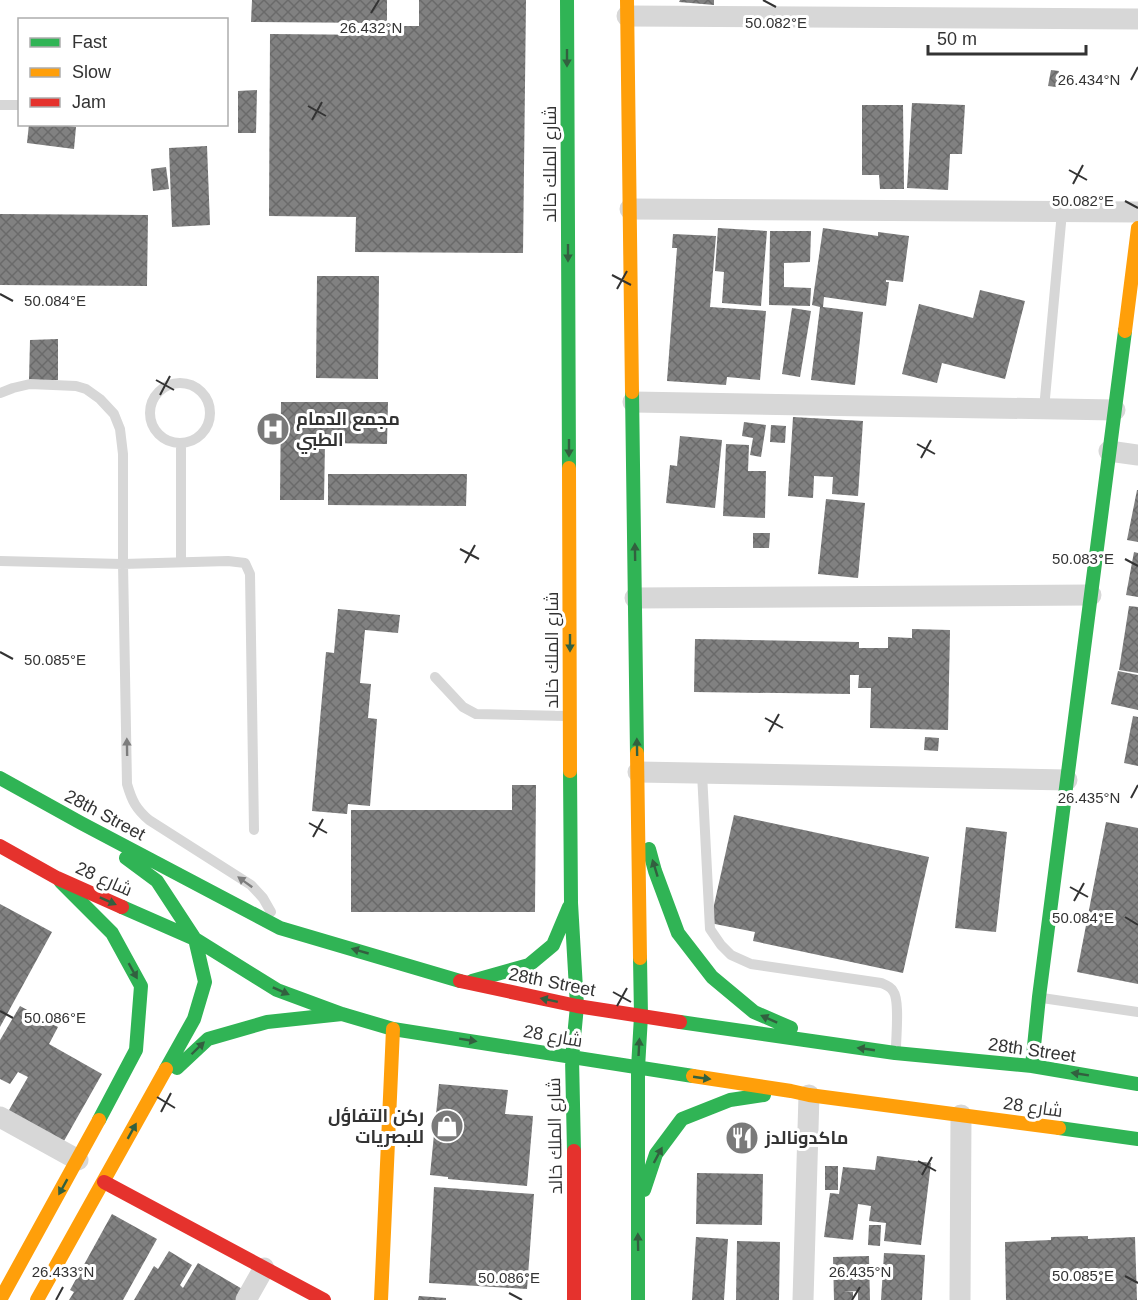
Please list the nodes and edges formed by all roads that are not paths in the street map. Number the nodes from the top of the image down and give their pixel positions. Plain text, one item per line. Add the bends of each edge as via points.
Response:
1 (567, 0) edge
2 (627, 8) edge
3 (1138, 19) edge
4 (0, 105) edge
5 (18, 105) edge
6 (630, 209) junction
7 (1062, 212) junction
8 (1138, 212) edge
9 (1138, 228) edge
10 (0, 393) edge
11 (633, 402) junction
12 (1044, 408) junction
13 (1115, 410) junction
14 (181, 444) junction
15 (1109, 451) junction
16 (1138, 455) edge
17 (0, 561) edge
18 (181, 562) junction
19 (123, 564) junction
20 (1091, 595) junction
21 (635, 598) junction
22 (435, 677) dead end
23 (570, 716) junction
24 (638, 772) junction
25 (702, 773) junction
26 (0, 778) edge
27 (1067, 780) junction
28 (638, 810) junction
29 (81, 823) junction
30 (254, 830) dead end
31 (0, 846) edge
32 (57, 878) junction
33 (571, 903) junction
34 (280, 928) junction
35 (195, 939) junction
36 (466, 983) junction
37 (1039, 997) junction
38 (577, 1006) junction
39 (1138, 1012) edge
40 (342, 1014) junction
41 (641, 1016) junction
42 (393, 1029) junction
43 (822, 1043) junction
44 (502, 1046) junction
45 (896, 1053) junction
46 (572, 1058) junction
47 (1032, 1066) junction
48 (538, 1067) dead end
49 (638, 1068) junction
50 (1138, 1084) edge
51 (560, 1085) dead end
52 (155, 1089) junction
53 (800, 1093) junction
54 (961, 1115) junction
55 (0, 1117) edge
56 (574, 1126) junction
57 (1138, 1139) edge
58 (78, 1160) junction
59 (104, 1182) junction
60 (637, 1209) junction
61 (264, 1268) junction
62 (0, 1299) edge
63 (38, 1300) edge
64 (246, 1300) edge
65 (324, 1300) edge
66 (381, 1300) edge
67 (574, 1300) edge
68 (638, 1300) edge
69 (803, 1300) edge
70 (960, 1300) edge

1 -> 23 main road, شارع الملك خالد
2 - 3 street
2 - 6 main road
4 - 5 lane
6 - 7 street
6 - 11 main road
7 - 8 street
7 - 12 lane
9 - 13 main road
10 - 19 lane via 30,384 76,386 100,399 114,414 123,454
11 - 12 street
21 -> 11 main road
12 - 13 street
13 - 15 main road
14 - 14 lane via 199,437 206,429 210,410 202,392 185,383 174,383 157,393 149,411 154,430 162,438
14 - 18 lane
15 - 16 street
15 - 20 main road
17 - 19 lane
18 - 19 lane
18 - 30 lane via 228,561 245,564 250,574
34 -> 19 lane via 251,885 149,820 131,797 127,784
20 - 21 street
20 - 27 main road
24 -> 21 main road
22 - 23 lane via 463,707 476,714
23 - 33 main road, شارع الملك خالد
24 - 25 street
24 - 28 main road
25 - 27 street
25 - 45 lane via 710,929 721,945 731,955 751,964 888,986 897,1000
26 - 29 main road, 28th Street
27 - 37 main road
28 - 41 main road
43 -> 28 main road via 754,1012 712,976 678,933
29 - 34 main road, 28th Street
29 - 35 main road via 157,880
31 - 32 main road, شارع 28
32 -> 35 main road, شارع 28
32 -> 58 main road via 112,933 141,986 136,1050
33 - 36 main road via 553,945 529,965
33 - 38 main road, شارع الملك خالد
36 -> 34 main road, 28th Street
35 -> 40 main road, شارع 28 via 277,990
35 - 52 main road via 205,982 194,1019
38 -> 36 main road, 28th Street
37 - 39 lane
37 - 47 main road
38 - 41 main road, 28th Street
38 - 46 main road, شارع الملك خالد
40 - 42 main road, شارع 28
52 -> 40 main road via 208,1039 267,1022
41 - 43 main road, 28th Street
49 -> 41 main road
42 -> 44 main road, شارع 28
42 - 66 main road
45 -> 43 main road, 28th Street
44 - 46 main road, شارع 28
44 - 48 main road
45 - 47 main road, 28th Street
46 - 49 main road, شارع 28
46 - 56 main road, شارع الملك خالد
50 -> 47 main road, 28th Street
49 -> 53 main road, شارع 28
49 - 60 main road
51 - 56 main road via 566,1091
59 -> 52 main road
53 - 54 main road, شارع 28
60 -> 53 main road via 656,1154 682,1119 730,1100
53 - 69 street
54 - 57 main road, شارع 28
54 - 70 street
55 - 58 street
56 - 67 main road, شارع الملك خالد
58 -> 62 main road
59 - 61 main road
59 - 63 main road
68 -> 60 main road
61 - 64 street
61 - 65 main road

